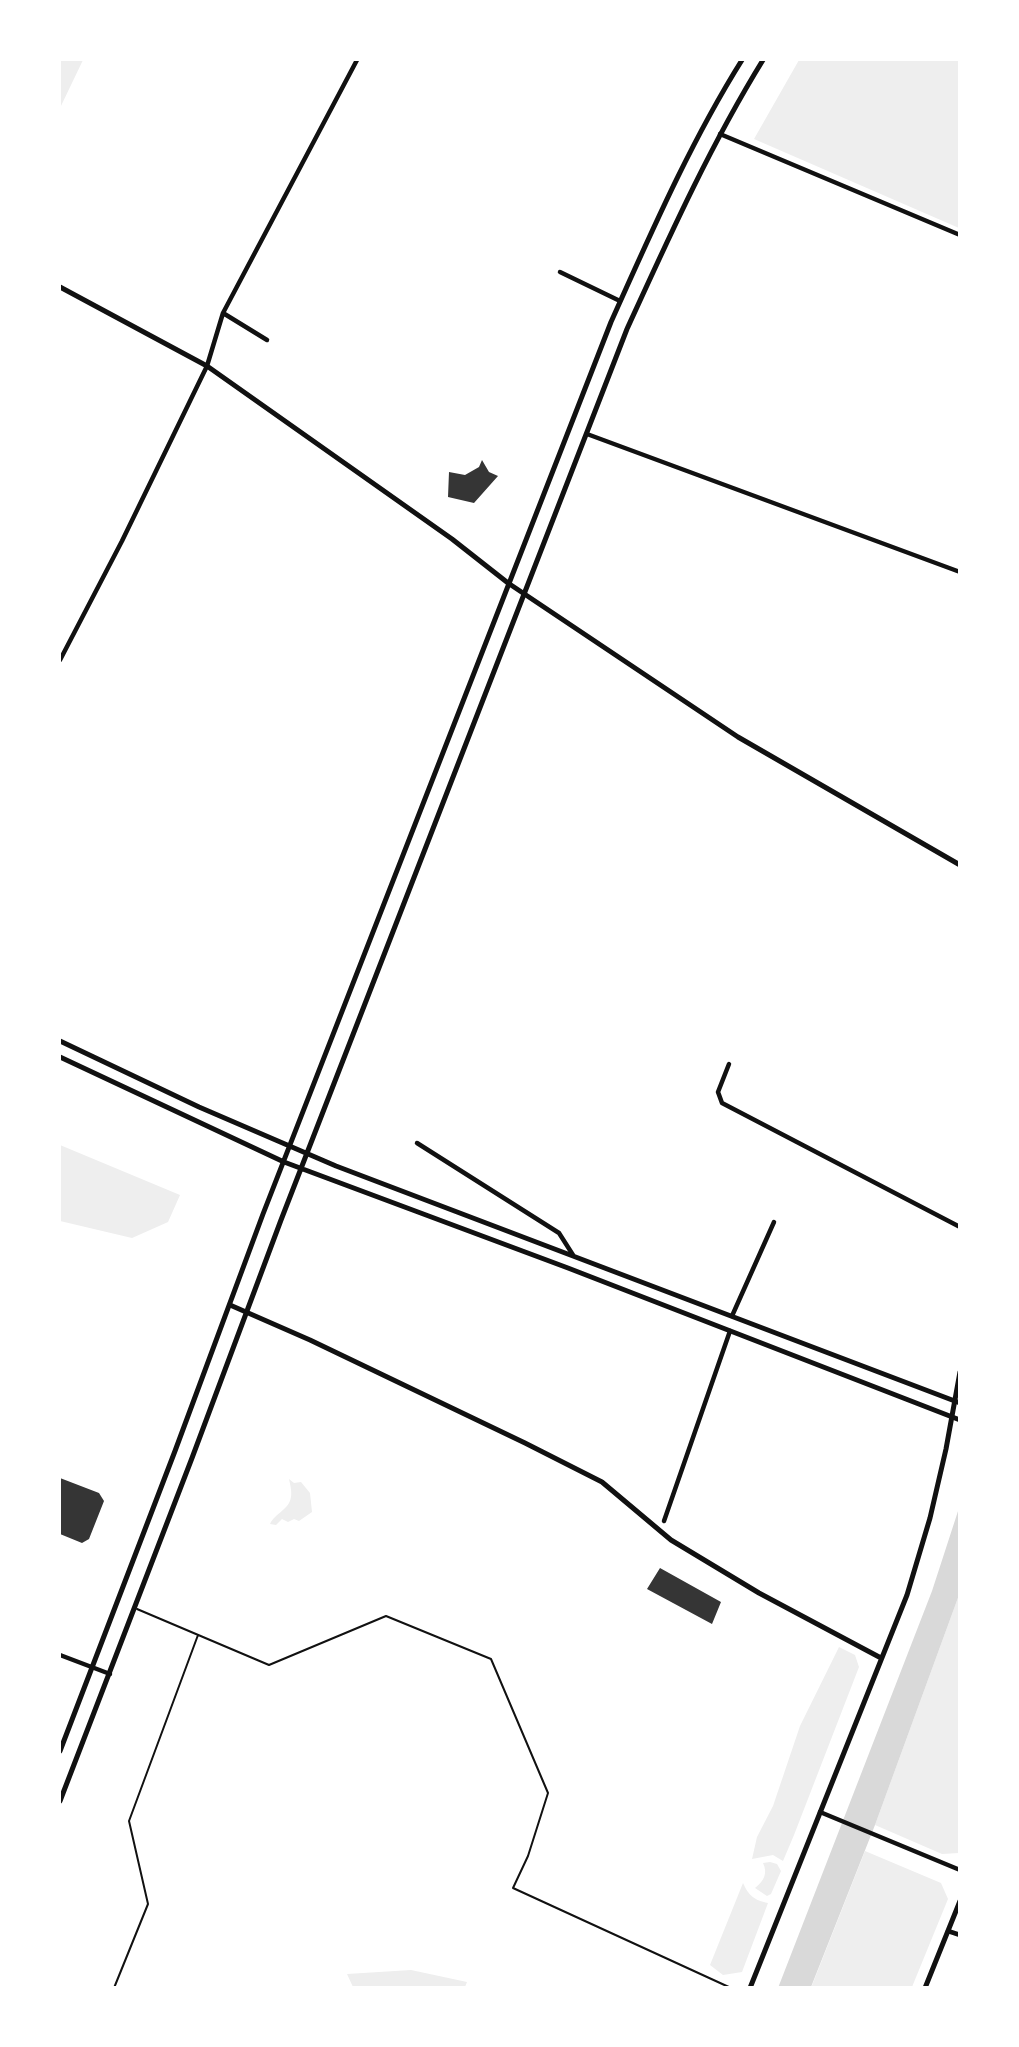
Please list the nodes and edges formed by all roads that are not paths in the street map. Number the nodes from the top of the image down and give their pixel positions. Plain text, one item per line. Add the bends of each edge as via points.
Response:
1 (357, 60) edge
2 (742, 60) edge
3 (763, 60) edge
4 (720, 133) junction
5 (960, 236) edge
6 (560, 272) dead end
7 (60, 287) edge
8 (620, 301) junction
9 (223, 313) junction
10 (267, 340) dead end
11 (207, 366) junction
12 (587, 434) junction
13 (960, 572) edge
14 (508, 583) junction
15 (524, 593) junction
16 (60, 660) edge
17 (960, 865) edge
18 (60, 1041) edge
19 (60, 1058) edge
20 (729, 1064) dead end
21 (417, 1143) dead end
22 (290, 1147) junction
23 (307, 1153) junction
24 (284, 1162) junction
25 (301, 1169) junction
26 (774, 1222) dead end
27 (960, 1227) edge
28 (573, 1255) junction
29 (230, 1305) junction
30 (247, 1311) junction
31 (732, 1316) junction
32 (730, 1331) junction
33 (960, 1372) edge
34 (957, 1402) edge
35 (951, 1416) junction
36 (960, 1420) edge
37 (664, 1521) dead end
38 (134, 1608) junction
39 (199, 1635) junction
40 (60, 1655) edge
41 (881, 1658) junction
42 (92, 1667) junction
43 (110, 1674) junction
44 (60, 1751) edge
45 (60, 1801) edge
46 (820, 1812) junction
47 (960, 1871) edge
48 (960, 1901) edge
49 (948, 1931) junction
50 (960, 1935) edge
51 (114, 1987) edge
52 (731, 1987) edge
53 (750, 1987) edge
54 (925, 1987) edge

1 - 9 street
2 - 8 main road via 676,178
3 - 4 main road
4 - 5 street
4 - 12 main road via 627,329
6 - 8 street
7 - 11 main road
8 - 14 main road
9 - 10 street
9 - 11 street
11 - 14 main road
11 - 16 street
12 - 13 street
12 - 15 main road
14 - 15 main road
14 - 22 main road
15 - 17 main road via 738,737
15 - 23 main road
18 - 22 main road
19 - 24 main road
20 - 27 street via 718,1092 722,1103
21 - 28 street via 559,1233
22 - 23 main road
22 - 24 main road
23 - 25 main road
23 - 28 main road
24 - 25 main road
24 - 29 main road
25 - 30 main road
25 - 32 main road
26 - 31 street
28 - 31 main road
29 - 30 main road
29 - 42 main road
30 - 38 main road
30 - 41 main road via 602,1482 671,1540
31 - 34 main road
32 - 35 main road
32 - 37 street
33 - 34 main road
34 - 35 main road
35 - 36 main road
35 - 41 main road via 930,1518 907,1595
38 - 39 lane
38 - 43 main road
39 - 51 lane via 129,1821 148,1904
39 - 52 lane via 269,1665 386,1616 491,1660 548,1793 513,1888
40 - 42 street
41 - 46 main road
42 - 43 street
42 - 44 main road
43 - 45 main road
46 - 47 street
46 - 53 main road
48 - 49 main road
49 - 50 street
49 - 54 main road

